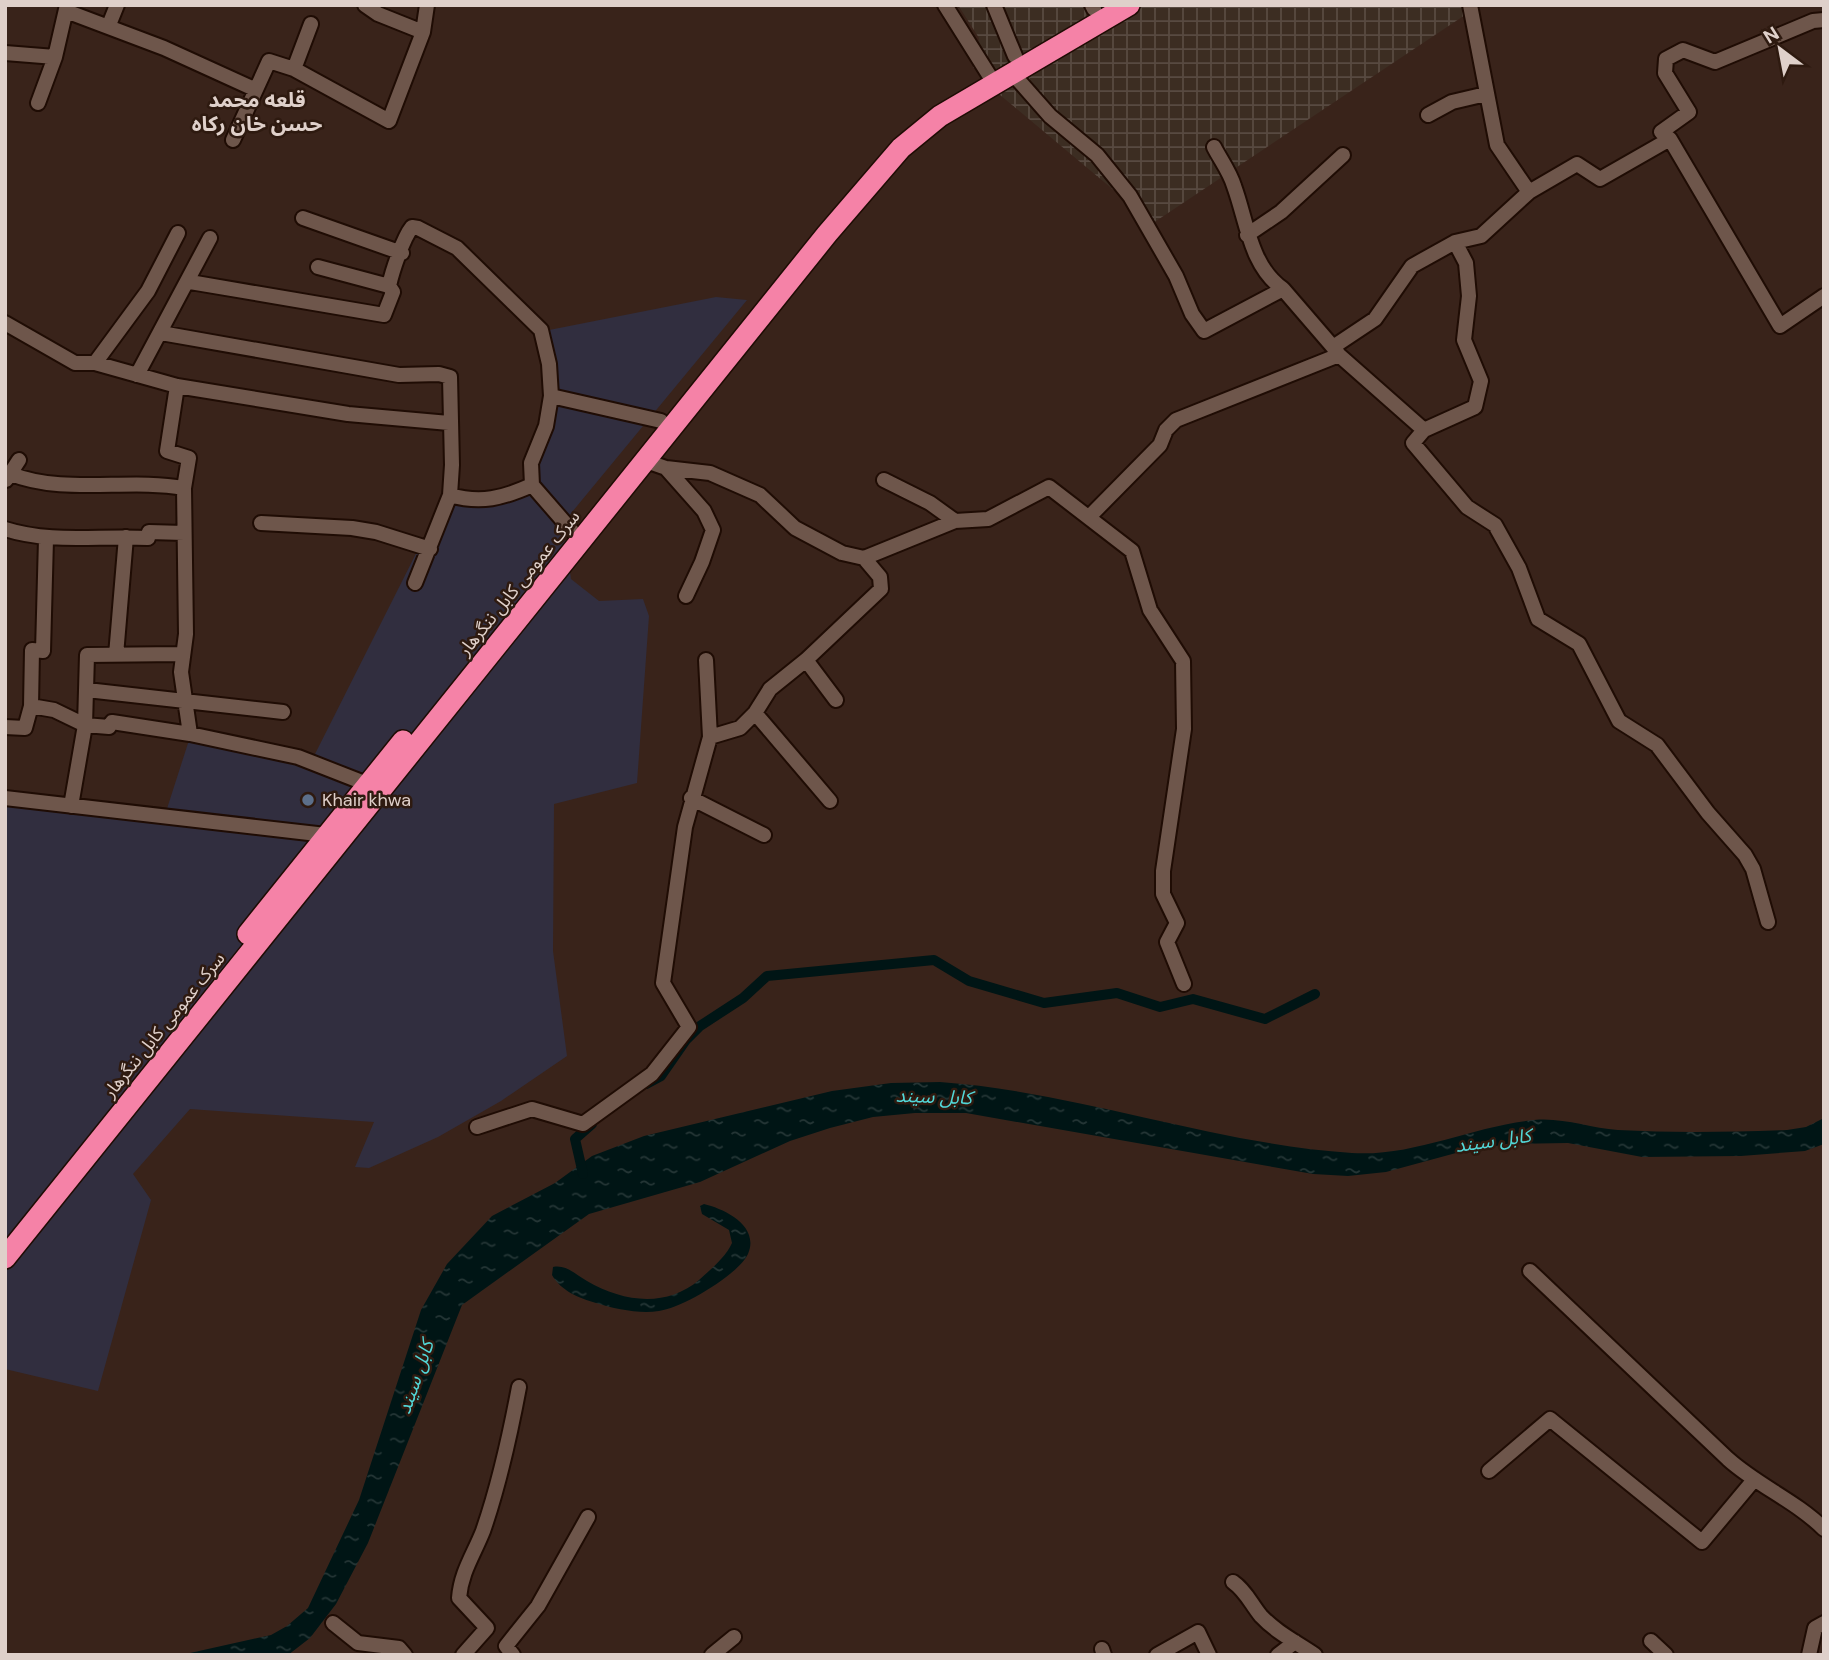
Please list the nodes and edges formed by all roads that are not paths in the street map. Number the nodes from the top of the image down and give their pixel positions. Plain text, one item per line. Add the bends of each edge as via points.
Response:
1 (117, 5) edge
2 (365, 5) edge
3 (427, 5) edge
4 (945, 5) edge
5 (994, 5) edge
6 (1129, 5) edge
7 (1469, 5) edge
8 (1096, 6) edge
9 (66, 8) edge
10 (1824, 20) edge
11 (310, 24) dead end
12 (109, 25) junction
13 (423, 32) junction
14 (5, 53) edge
15 (55, 57) junction
16 (294, 69) junction
17 (1002, 71) junction
18 (254, 89) junction
19 (1486, 94) junction
20 (38, 103) dead end
21 (1428, 115) dead end
22 (1670, 139) junction
23 (233, 140) dead end
24 (1214, 147) dead end
25 (1343, 155) dead end
26 (1529, 192) junction
27 (303, 218) dead end
28 (178, 233) dead end
29 (1247, 235) junction
30 (211, 238) dead end
31 (1455, 242) junction
32 (402, 253) junction
33 (318, 267) dead end
34 (190, 282) junction
35 (389, 286) junction
36 (1283, 289) junction
37 (1824, 296) edge
38 (5, 323) edge
39 (161, 333) junction
40 (1336, 351) junction
41 (95, 363) junction
42 (137, 375) junction
43 (177, 386) junction
44 (551, 396) junction
45 (661, 421) junction
46 (449, 423) junction
47 (1424, 430) junction
48 (19, 460) dead end
49 (656, 465) junction
50 (8, 477) edge
51 (884, 480) dead end
52 (532, 485) junction
53 (184, 488) junction
54 (450, 495) junction
55 (1089, 517) junction
56 (955, 522) junction
57 (261, 523) dead end
58 (5, 529) edge
59 (572, 531) junction
60 (184, 533) junction
61 (126, 537) junction
62 (46, 538) junction
63 (430, 549) junction
64 (863, 558) junction
65 (415, 583) dead end
66 (686, 596) dead end
67 (181, 654) junction
68 (116, 655) junction
69 (706, 660) dead end
70 (806, 660) junction
71 (87, 690) junction
72 (186, 700) junction
73 (836, 700) dead end
74 (31, 706) junction
75 (283, 712) dead end
76 (755, 713) junction
77 (85, 725) junction
78 (5, 727) edge
79 (190, 734) junction
80 (710, 737) junction
81 (367, 784) junction
82 (5, 798) edge
83 (691, 798) junction
84 (830, 801) dead end
85 (71, 806) junction
86 (326, 835) junction
87 (764, 835) dead end
88 (1768, 922) dead end
89 (1184, 984) dead end
90 (477, 1127) dead end
91 (5, 1239) edge
92 (5, 1258) edge
93 (1530, 1271) dead end
94 (519, 1387) dead end
95 (1489, 1471) dead end
96 (1752, 1481) junction
97 (588, 1517) dead end
98 (1824, 1529) edge
99 (1233, 1582) dead end
100 (333, 1623) dead end
101 (1824, 1623) edge
102 (734, 1637) dead end
103 (1651, 1641) dead end
104 (1295, 1642) junction
105 (717, 1653) edge
106 (405, 1655) edge
107 (463, 1655) edge
108 (513, 1655) edge
109 (1157, 1655) edge
110 (1209, 1655) edge
111 (1278, 1655) edge
112 (1315, 1655) edge
113 (1667, 1655) edge
114 (1809, 1655) edge

1 - 12 street
2 - 13 street
3 - 13 street
4 - 17 street
5 - 17 street
6 - 17 highway, سرک عمومی کابل ننگرهار
7 - 19 street
8 - 17 highway, سرک عمومی کابل ننگرهار
9 - 12 street
9 - 15 street
10 - 22 street via 1715,62 1683,50 1666,58 1665,73 1689,112 1661,132
11 - 16 street
12 - 18 street
13 - 16 street via 389,121
14 - 15 street
15 - 20 street
16 - 18 street via 269,61
17 - 36 street via 1097,155 1130,196 1204,331
17 - 45 highway, سرک عمومی کابل ننگرهار via 918,116 891,137 690,393
17 - 49 highway, سرک عمومی کابل ننگرهار via 901,148 827,234
18 - 23 street
19 - 21 street via 1452,102
19 - 26 street via 1497,145
22 - 26 street via 1600,179 1577,164
22 - 37 street via 1780,326
24 - 29 street via 1234,184
25 - 29 street via 1281,212
26 - 31 street via 1481,236
27 - 32 street
28 - 41 street via 148,291
29 - 36 street via 1269,279
30 - 34 street
31 - 40 street via 1412,266 1375,319
31 - 47 street via 1466,263 1469,296 1464,340 1481,381 1475,407
32 - 35 street
32 - 44 street via 412,228 457,248 541,330
33 - 35 street
34 - 35 street via 384,315 393,292
34 - 39 street
36 - 40 street
38 - 41 street via 75,363
39 - 42 street
39 - 46 street via 399,375 450,377
40 - 47 street
40 - 55 street via 1176,420 1160,445
41 - 42 street
42 - 43 street
43 - 46 street via 348,414
43 - 53 street via 167,451 189,458
44 - 45 street
44 - 52 street via 546,426 531,463
45 - 59 highway, سرک عمومی کابل ننگرهار
46 - 54 street
47 - 88 street via 1413,443 1468,507 1495,525 1519,568 1538,619 1579,643 1619,721 1657,746 1745,855
48 - 50 street
49 - 64 street via 710,473 760,495 795,528 842,553
49 - 66 street via 704,511 713,530
49 - 92 highway, سرک عمومی کابل ننگرهار
50 - 53 street
51 - 56 street
52 - 54 street via 498,500
52 - 59 street
53 - 60 street
54 - 63 street
55 - 56 street via 1049,487 988,519
55 - 89 street via 1132,551 1150,610 1183,661 1184,729 1163,894 1177,923 1167,942
56 - 64 street
57 - 63 street via 376,531
58 - 62 street
59 - 81 highway, سرک عمومی کابل ننگرهار
60 - 61 street
60 - 67 street via 186,634
61 - 62 street
61 - 68 street
62 - 74 street via 43,651 32,650
63 - 65 street
64 - 70 street via 880,577 881,589
67 - 68 street
67 - 72 street
68 - 71 street via 87,655
69 - 80 street
70 - 73 street
70 - 76 street via 770,689
71 - 72 street
71 - 77 street
72 - 75 street
72 - 79 street
74 - 77 street via 54,710
74 - 78 street via 25,728
76 - 80 street via 740,728
76 - 84 street
77 - 79 street via 109,727 112,722
77 - 85 street
79 - 81 street via 298,757
80 - 83 street
81 - 86 highway, سرک عمومی کابل ننگرهار
82 - 85 street
83 - 87 street
83 - 90 street via 663,983 689,1027 652,1074 583,1124 532,1109
85 - 86 street
86 - 91 highway, سرک عمومی کابل ننگرهار
93 - 96 street
94 - 107 street via 482,1534 461,1581 459,1598 487,1628
95 - 96 street via 1550,1419 1702,1542
96 - 98 street via 1810,1515
97 - 108 street via 538,1606 506,1646
99 - 104 street via 1278,1632
100 - 106 street via 358,1643 399,1648
101 - 114 street via 1815,1628
102 - 105 street
103 - 113 street
104 - 111 street
104 - 112 street
109 - 110 street via 1198,1632

